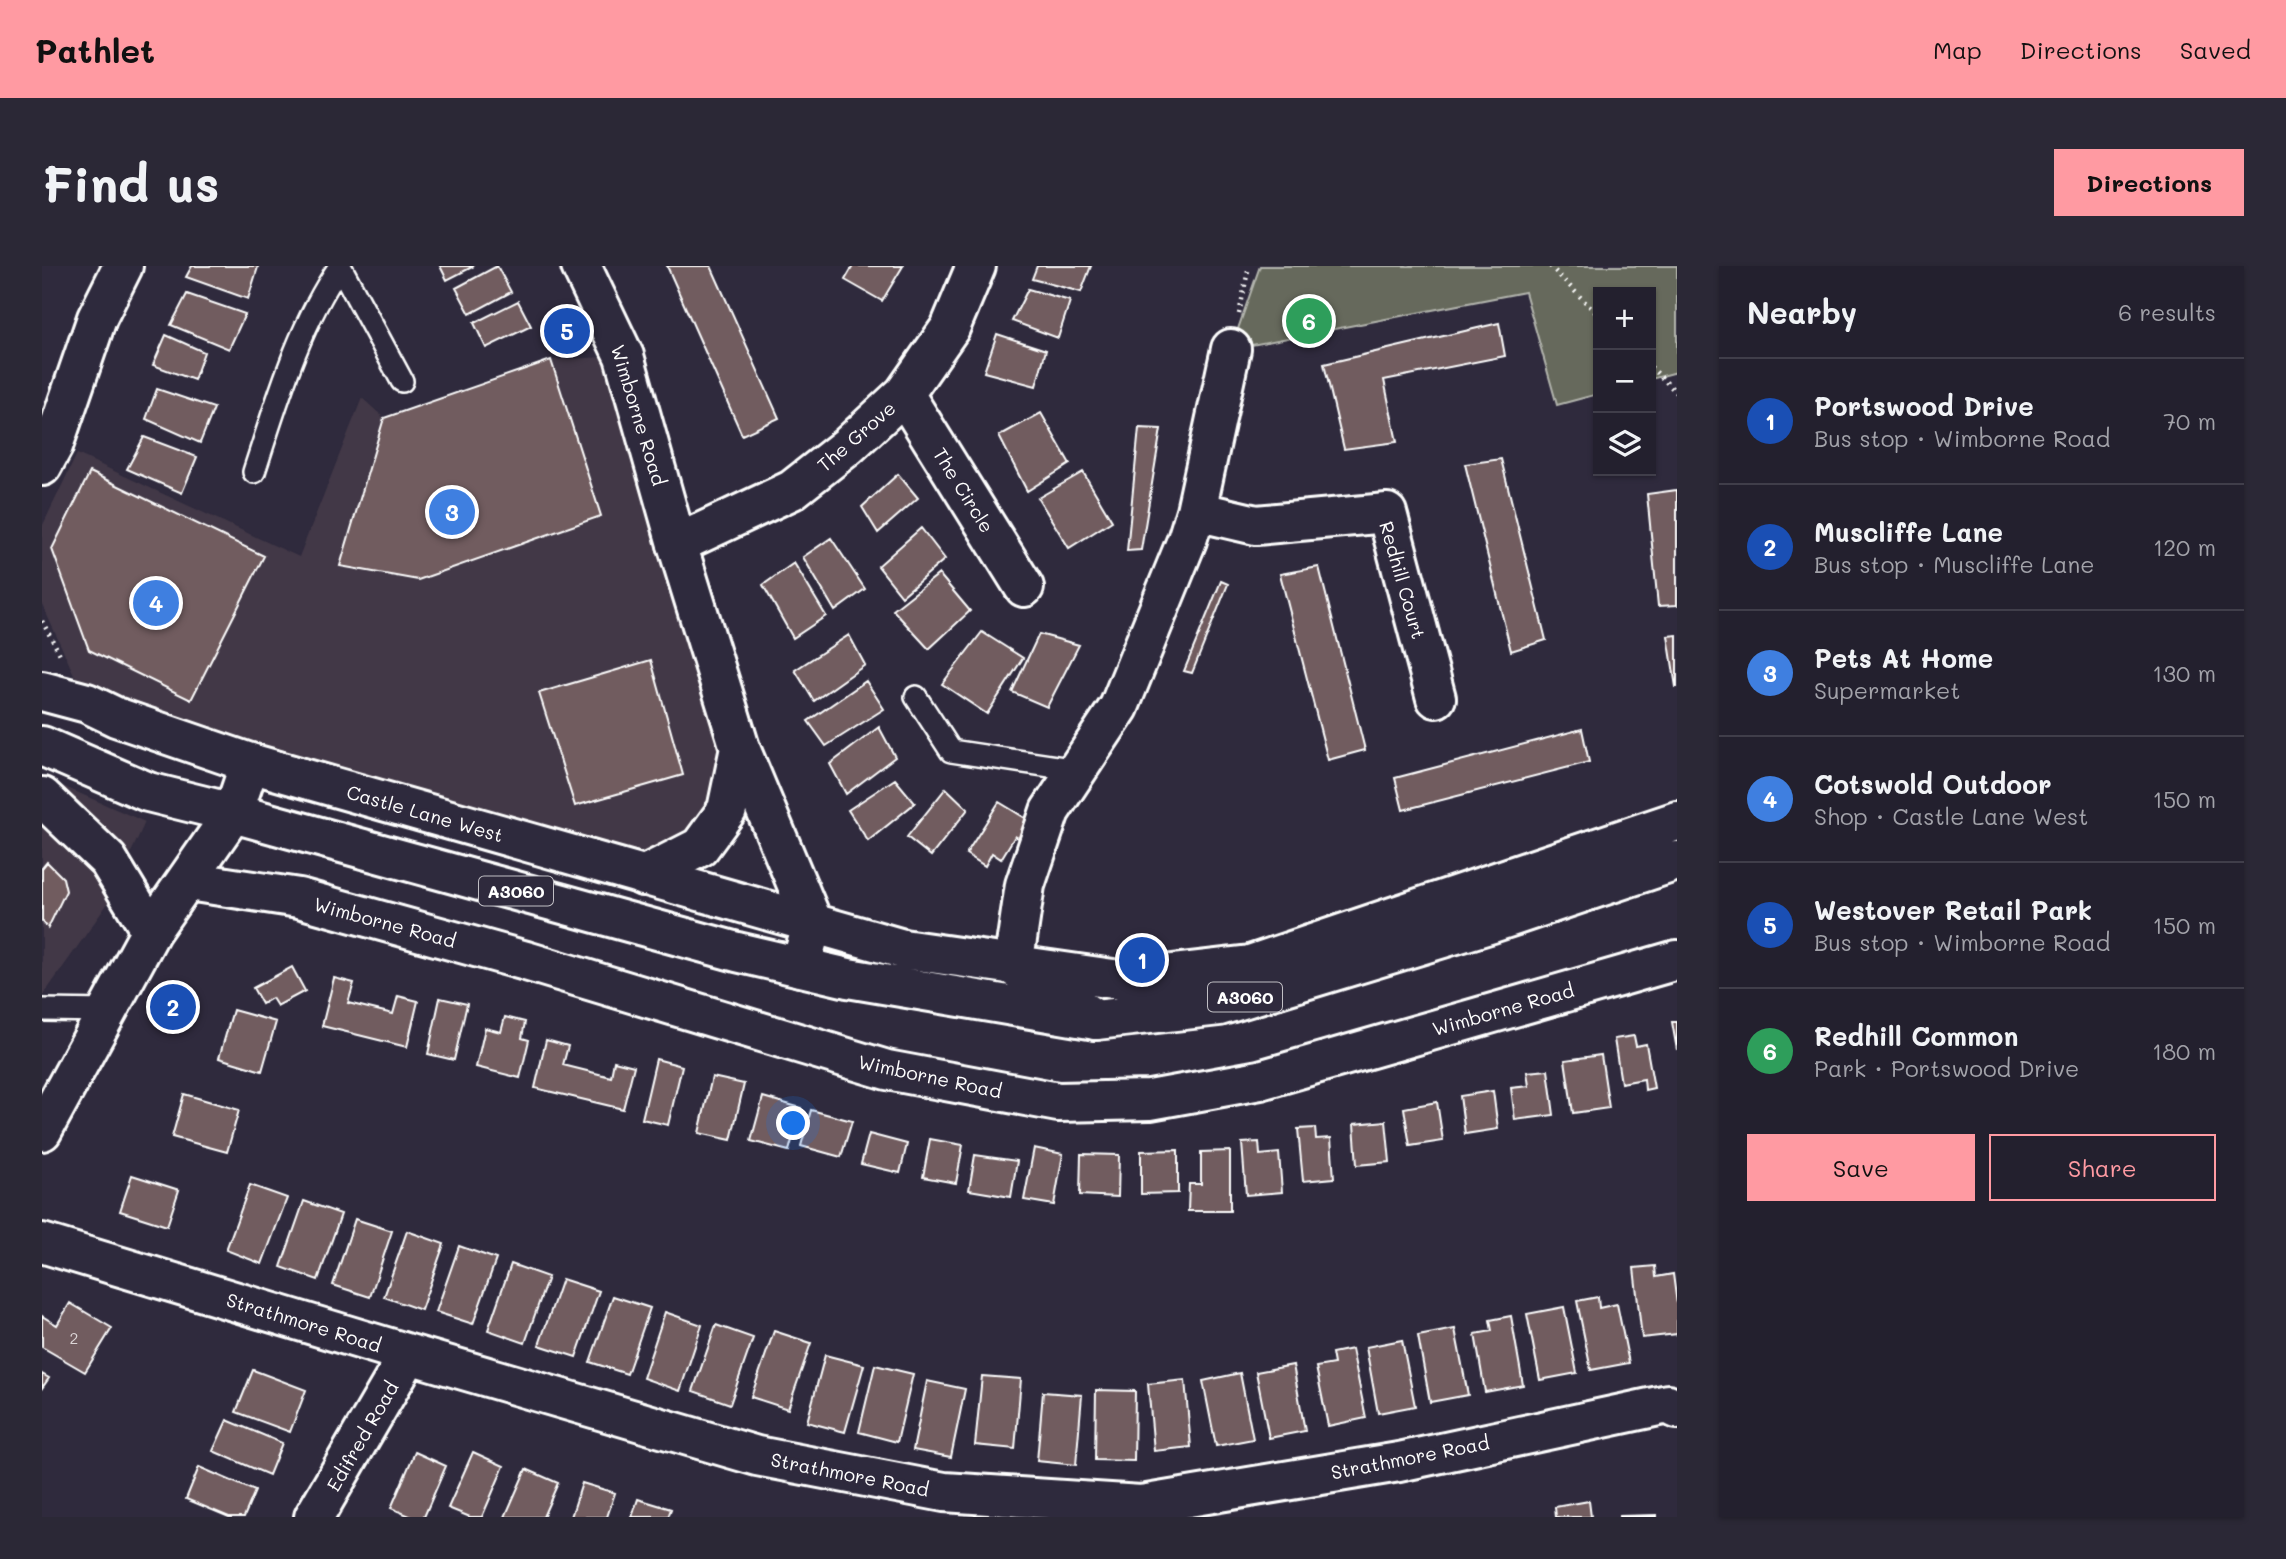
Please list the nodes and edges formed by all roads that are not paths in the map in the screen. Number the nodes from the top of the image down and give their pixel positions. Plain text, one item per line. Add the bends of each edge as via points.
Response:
1 (123, 266) edge
2 (340, 266) edge
3 (581, 266) edge
4 (976, 266) edge
5 (1231, 349) road end
6 (401, 381) dead end
7 (904, 394) junction
8 (42, 466) edge
9 (254, 472) dead end
10 (1191, 525) junction
11 (677, 544) junction
12 (1024, 587) dead end
13 (42, 691) edge
14 (916, 697) dead end
15 (1436, 698) dead end
16 (42, 746) edge
17 (740, 748) junction
18 (250, 762) junction
19 (1077, 770) junction
20 (42, 797) edge
21 (233, 813) junction
22 (1677, 821) edge
23 (1677, 861) edge
24 (643, 876) junction
25 (188, 881) junction
26 (813, 923) junction
27 (151, 931) junction
28 (1677, 960) edge
29 (1013, 966) junction
30 (800, 967) junction
31 (42, 1010) edge
32 (109, 1011) junction
33 (1096, 1020) junction
34 (42, 1131) edge
35 (42, 1242) edge
36 (409, 1354) junction
37 (1677, 1409) edge
38 (314, 1517) edge

1 - 8 street via 97,318
2 - 6 lane
2 - 9 lane via 319,296
3 - 11 street, Wimborne Road via 624,356
4 - 7 street, The Grove via 950,328
5 - 10 street
7 - 11 street, The Grove via 792,490
7 - 12 street, The Circle
10 - 15 street, Redhill Court via 1255,525 1387,513
10 - 19 street via 1119,706
11 - 17 street, Wimborne Road
13 - 18 street, Castle Lane West / A3060
14 - 19 lane via 951,751
16 - 21 street, A3060 via 148,792
17 - 24 street via 727,810 700,847
17 - 26 street, Wimborne Road
18 - 21 street
18 - 24 street, Castle Lane West / A3060
19 - 29 street via 1050,811 1025,885
20 - 27 street via 108,860
21 - 25 street
21 - 30 street, A3060
22 - 29 street, A3060 via 1250,965 1120,980
23 - 33 street, A3060 via 1219,1006
24 - 26 street, Castle Lane West / A3060
25 - 27 street
25 - 28 street, Wimborne Road via 299,898 887,1070 1058,1102 1150,1100 1260,1080
26 - 29 street, A3060 via 903,949
26 - 30 street
27 - 32 street
29 - 33 street
30 - 33 street, A3060
31 - 32 lane
32 - 34 street
35 - 36 street, Strathmore Road
36 - 37 street, Strathmore Road via 757,1456 943,1492 1141,1505 1399,1462 1668,1404
36 - 38 street, Edifred Road

